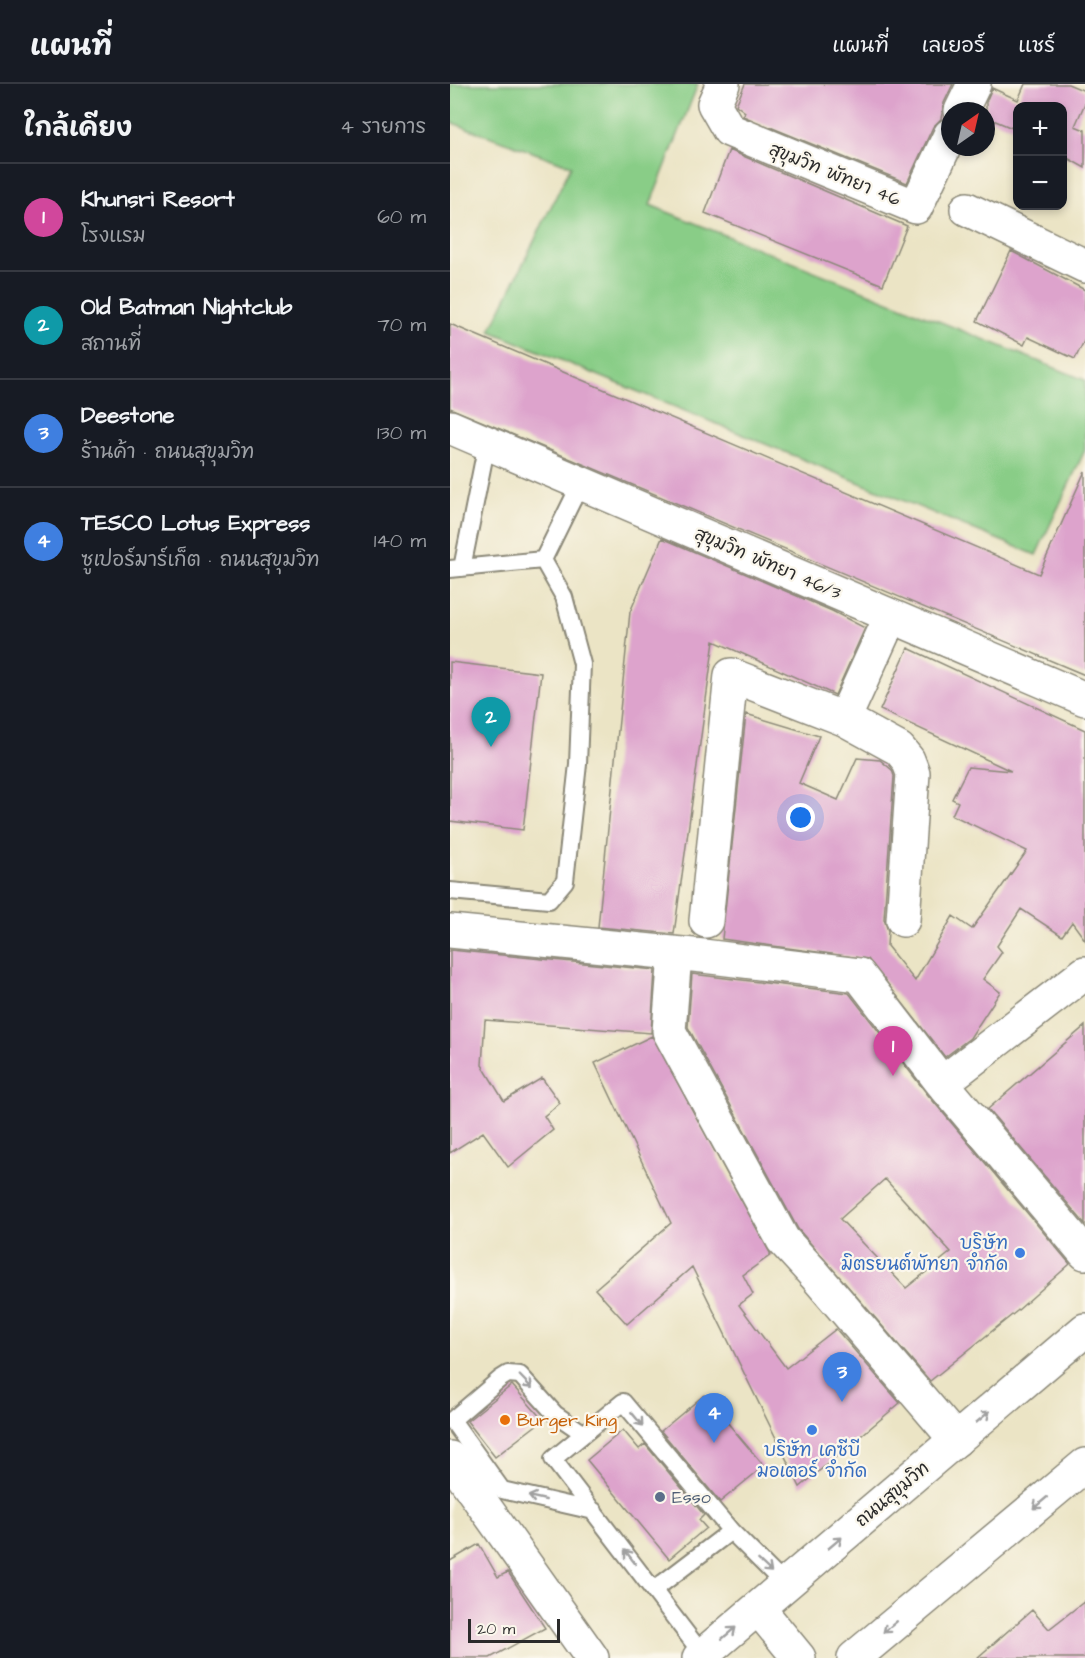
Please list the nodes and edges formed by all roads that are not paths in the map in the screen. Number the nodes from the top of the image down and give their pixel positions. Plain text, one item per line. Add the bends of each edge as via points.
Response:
1 (723, 84) edge
2 (974, 84) edge
3 (965, 102) edge
4 (941, 154) edge
5 (967, 208) dead end
6 (1085, 266) edge
7 (450, 427) edge
8 (487, 443) junction
9 (587, 486) junction
10 (543, 560) junction
11 (456, 569) edge
12 (891, 616) junction
13 (1085, 699) edge
14 (844, 719) junction
15 (450, 891) edge
16 (903, 920) dead end
17 (706, 921) dead end
18 (450, 931) edge
19 (675, 954) junction
20 (1085, 973) edge
21 (942, 1083) junction
22 (1085, 1253) edge
23 (1085, 1330) edge
24 (584, 1433) junction
25 (956, 1440) junction
26 (450, 1458) edge
27 (1085, 1465) edge
28 (594, 1511) junction
29 (731, 1531) junction
30 (785, 1585) junction
31 (655, 1589) junction
32 (758, 1608) junction
33 (578, 1653) edge
34 (701, 1656) edge
35 (799, 1658) edge
36 (854, 1658) edge

1 - 4 main road, สุขุมวิท พัทยา 46 via 714,104 729,130 916,207
2 - 3 main road
5 - 6 main road
7 - 8 main road, สุขุมวิท พัทยา 46/3
8 - 9 main road, สุขุมวิท พัทยา 46/3
8 - 11 lane
9 - 10 lane via 573,499
9 - 12 main road, สุขุมวิท พัทยา 46/3
10 - 11 lane
10 - 15 lane via 564,597 582,664 578,764 565,881 549,900
12 - 13 main road, สุขุมวิท พัทยา 46/3
12 - 14 main road
14 - 16 main road via 899,749 913,772
14 - 17 main road via 731,675
18 - 19 main road
19 - 21 main road via 859,975
19 - 25 main road via 669,1031 783,1240
20 - 21 main road
21 - 22 main road
25 -> 23 main road, ถนนสุขุมวิท
24 - 28 lane via 553,1459
28 -> 24 lane via 502,1490 452,1420 500,1379 508,1374 520,1375 555,1414
24 -> 29 lane via 622,1402
30 -> 25 main road, ถนนสุขุมวิท
26 - 33 main road
27 -> 36 main road
31 -> 28 lane
29 -> 30 lane
29 - 31 lane
30 - 32 main road, ถนนสุขุมวิท
31 - 34 lane
34 -> 32 main road, ถนนสุขุมวิท
32 - 35 main road

